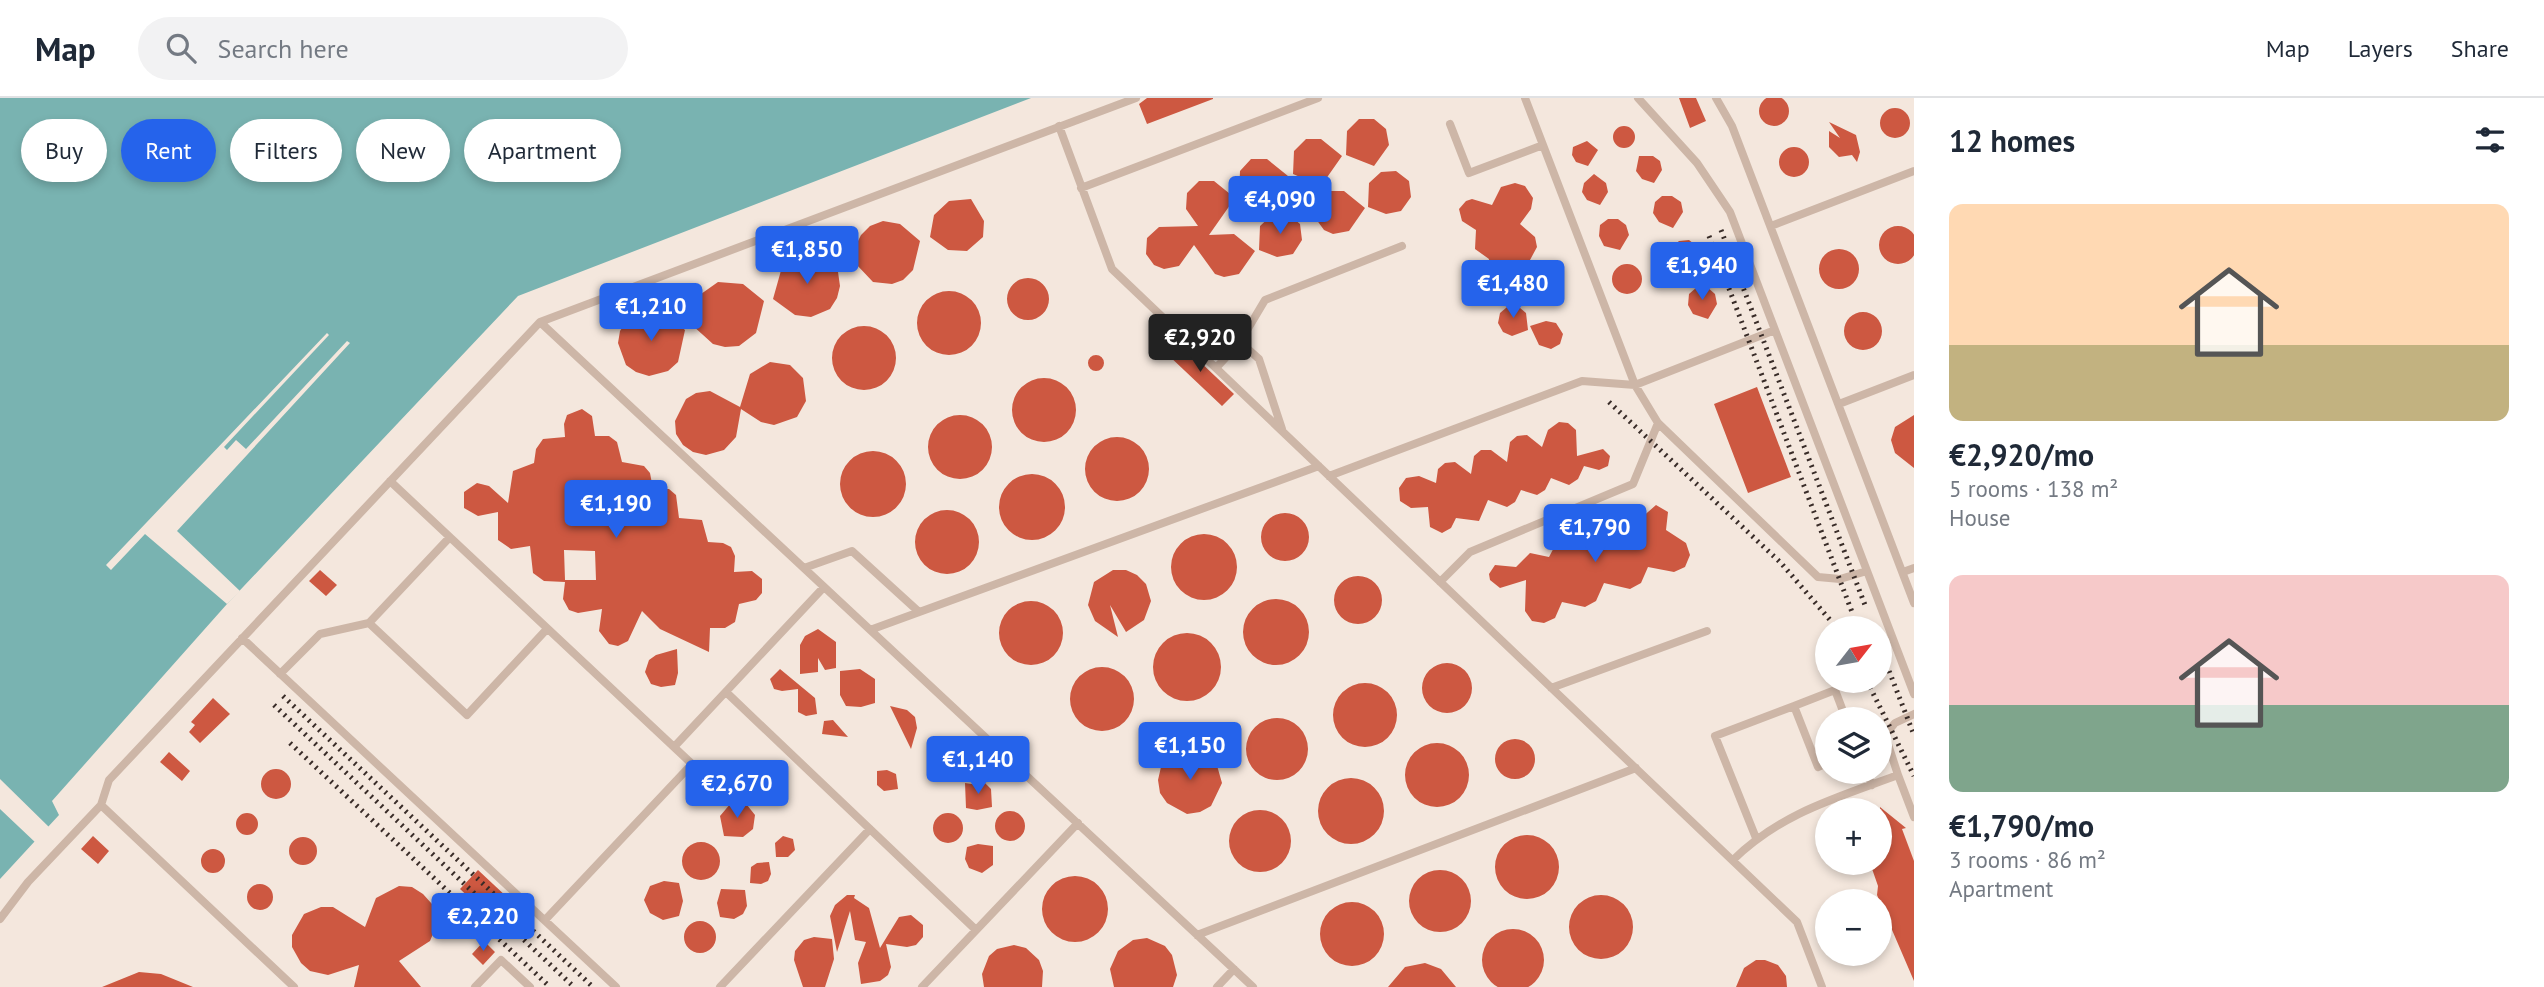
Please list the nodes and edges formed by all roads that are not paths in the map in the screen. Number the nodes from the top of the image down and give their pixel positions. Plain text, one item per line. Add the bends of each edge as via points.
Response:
1 (1136, 98) edge
2 (1318, 98) edge
3 (1525, 98) edge
4 (1638, 98) edge
5 (1716, 98) edge
6 (1450, 124) dead end
7 (1059, 126) junction
8 (1543, 145) junction
9 (1914, 172) edge
10 (1081, 188) junction
11 (1771, 226) junction
12 (1402, 246) dead end
13 (540, 322) junction
14 (1775, 330) junction
15 (1240, 342) junction
16 (1216, 368) junction
17 (1914, 375) edge
18 (1635, 385) junction
19 (1839, 404) junction
20 (1658, 423) junction
21 (1283, 432) junction
22 (1319, 466) junction
23 (1329, 477) junction
24 (390, 481) junction
25 (449, 538) junction
26 (804, 568) junction
27 (1914, 568) edge
28 (1867, 571) junction
29 (1903, 572) junction
30 (1440, 582) junction
31 (824, 587) junction
32 (1914, 603) edge
33 (919, 612) junction
34 (369, 623) junction
35 (546, 630) junction
36 (870, 630) junction
37 (1707, 631) dead end
38 (242, 638) junction
39 (280, 674) junction
40 (1551, 688) junction
41 (726, 691) junction
42 (1914, 694) edge
43 (1794, 706) junction
44 (1841, 707) edge
45 (1914, 715) edge
46 (674, 747) junction
47 (1815, 758) edge
48 (1636, 768) junction
49 (1898, 775) junction
50 (1872, 785) joint
51 (101, 805) junction
52 (1914, 817) edge
53 (1078, 823) junction
54 (870, 829) junction
55 (1756, 838) junction
56 (1733, 860) junction
57 (0, 919) edge
58 (545, 920) junction
59 (976, 930) junction
60 (1197, 934) junction
61 (1234, 969) junction
62 (294, 987) edge
63 (475, 987) edge
64 (530, 987) edge
65 (616, 987) edge
66 (720, 987) edge
67 (922, 987) edge
68 (1217, 987) edge
69 (1253, 987) edge
70 (1822, 987) edge

1 - 7 lane
2 - 10 lane
3 - 8 lane
4 - 14 lane via 1697,163 1730,212
5 - 11 lane via 1732,126
6 - 8 lane via 1469,173
7 - 10 lane
7 - 13 lane
8 - 18 lane
9 - 11 lane
10 - 16 lane via 1112,270
11 - 19 lane
12 - 15 lane via 1271,296
13 - 24 lane
13 - 26 lane
14 - 18 lane
14 - 28 lane
15 - 16 lane
15 - 21 lane via 1259,359
16 - 21 lane
17 - 19 lane
18 - 20 lane
18 - 23 lane via 1582,381
19 - 29 lane
20 - 28 lane via 1818,578 1840,579
20 - 30 lane via 1633,484 1470,552
21 - 22 lane
22 - 23 lane
22 - 33 lane
23 - 30 lane
24 - 25 lane
24 - 38 lane
25 - 34 lane
25 - 35 lane
26 - 31 lane
26 - 33 lane via 852,551
27 - 29 lane
28 - 42 lane
29 - 32 lane
30 - 40 lane
31 - 36 lane
31 - 41 lane
33 - 36 lane
34 - 35 lane via 467,715
34 - 39 lane via 320,634
35 - 46 lane
36 - 53 lane
37 - 40 lane
38 - 39 lane
38 - 51 lane via 109,780
39 - 58 lane
40 - 48 lane
41 - 46 lane
41 - 54 lane
43 - 44 lane via 1835,690
43 - 47 lane
43 - 55 lane via 1715,736
45 - 49 lane via 1895,723 1885,735
46 - 58 lane via 692,764
48 - 56 lane
48 - 60 lane
49 - 50 lane
49 - 52 lane
50 - 55 lane via 1806,809
51 - 57 lane via 28,882
51 - 62 lane
53 - 59 lane
53 - 60 lane
54 - 59 lane
54 - 66 lane
55 - 56 lane
56 - 70 lane via 1797,922
58 - 65 lane
59 - 67 lane
60 - 61 lane
61 - 68 lane
61 - 69 lane
63 - 64 lane via 501,960

